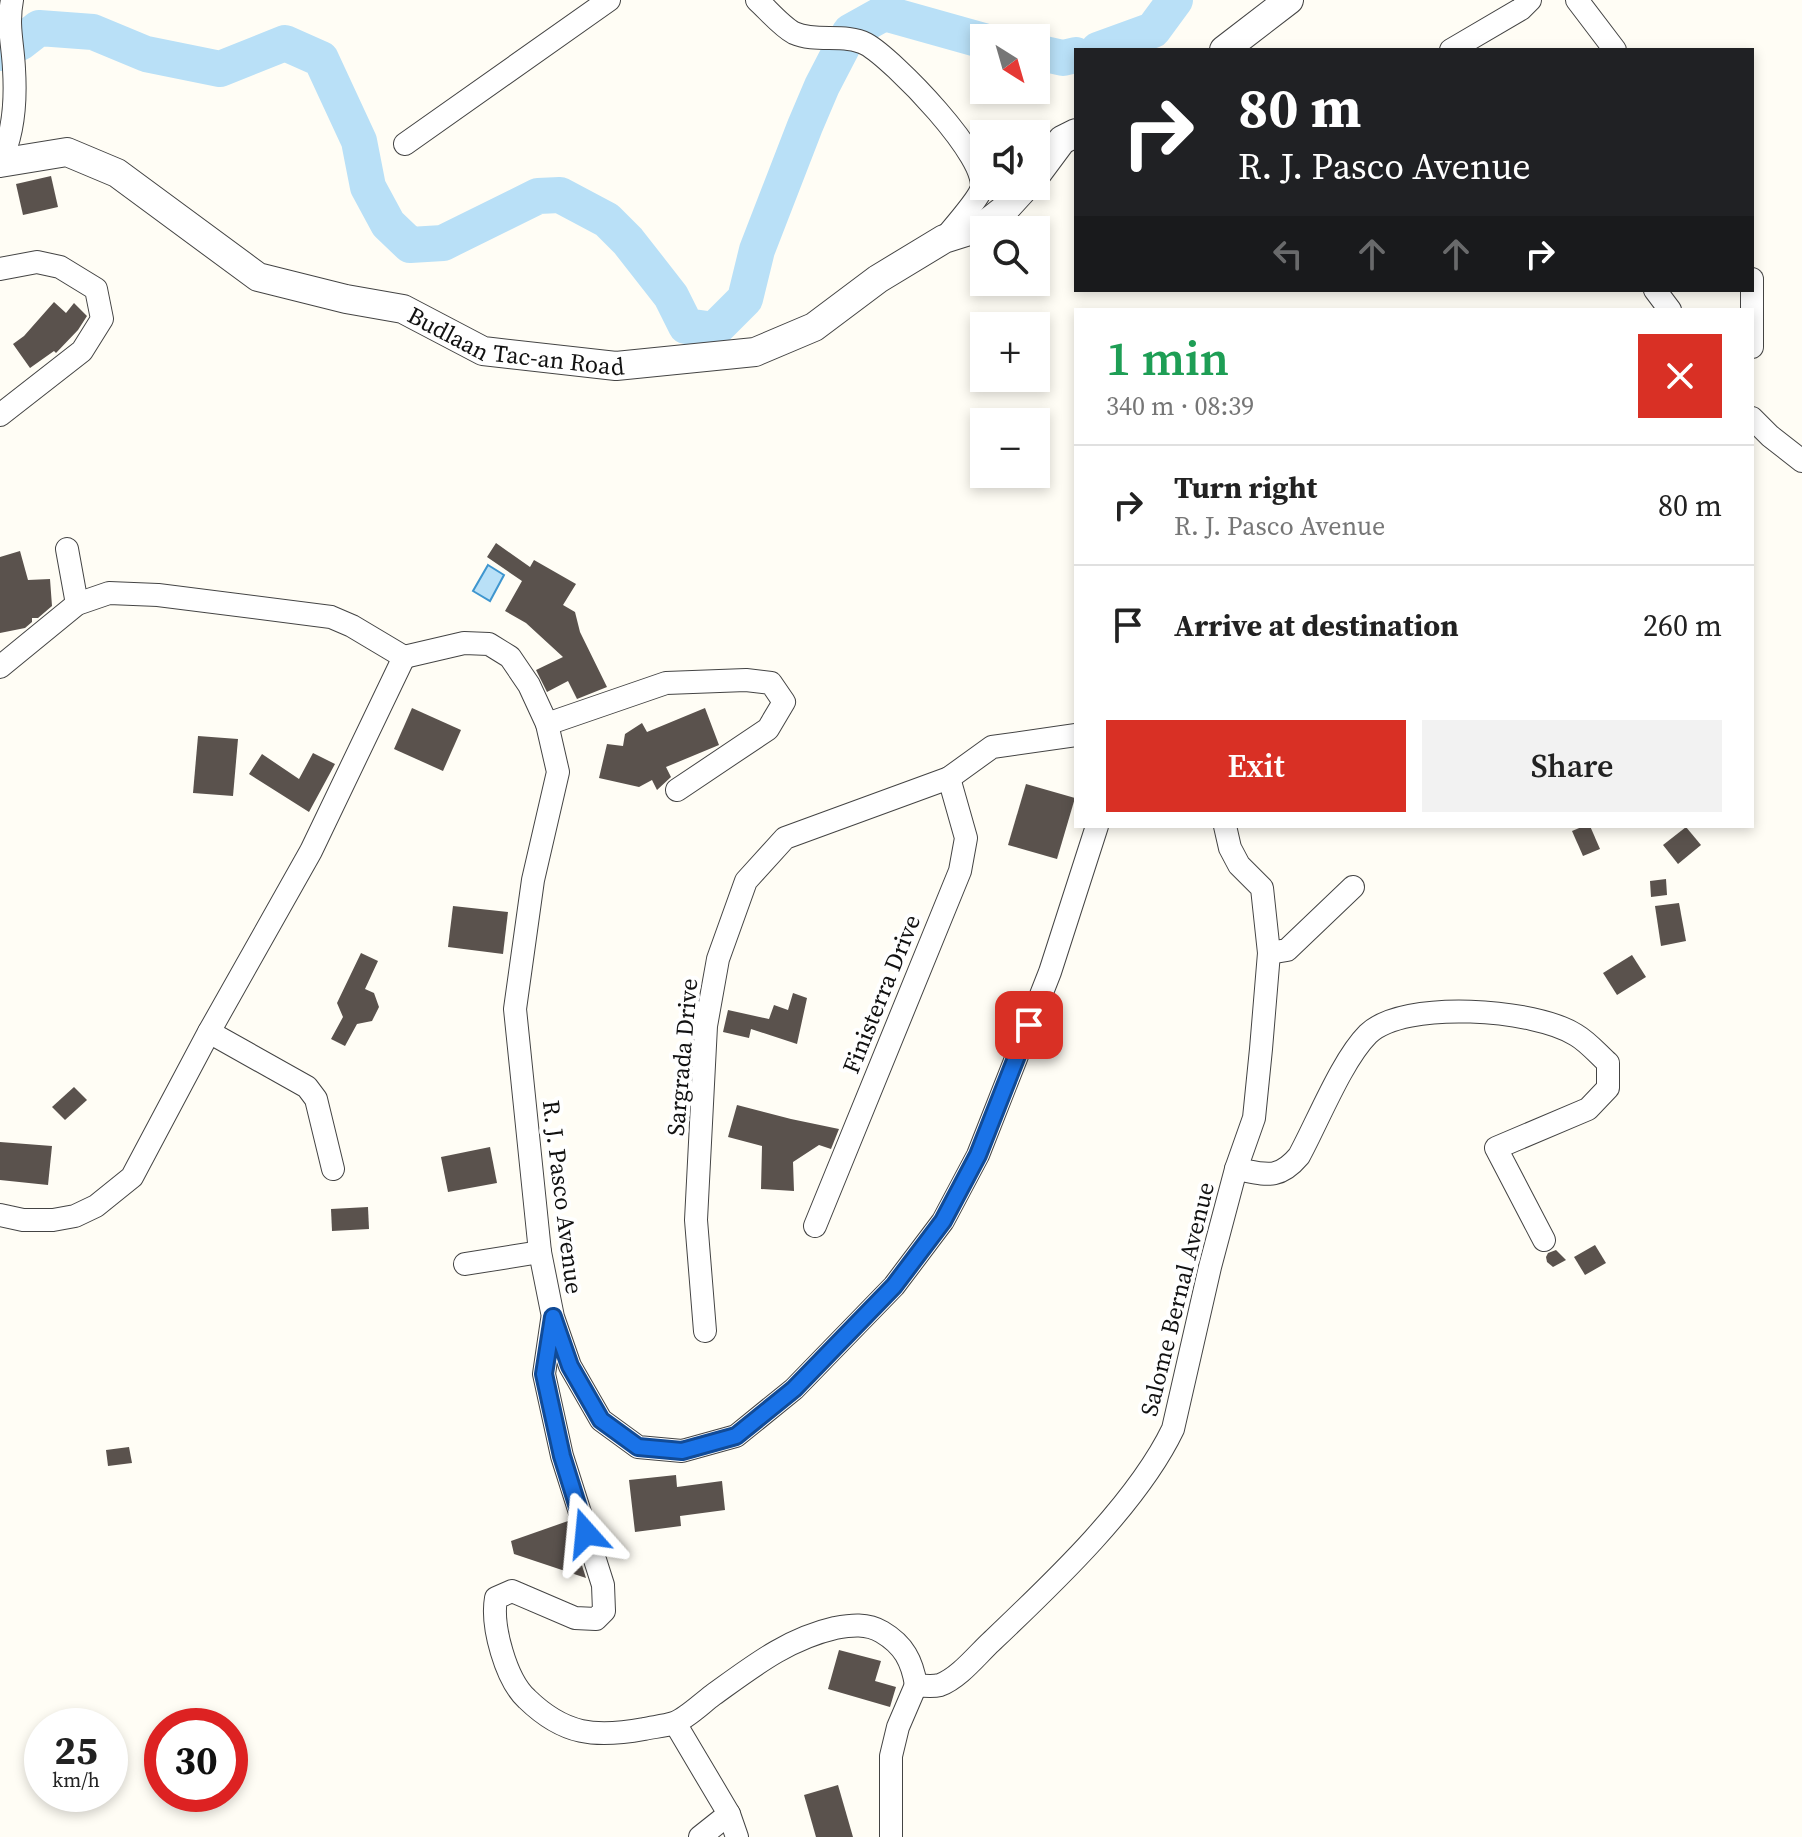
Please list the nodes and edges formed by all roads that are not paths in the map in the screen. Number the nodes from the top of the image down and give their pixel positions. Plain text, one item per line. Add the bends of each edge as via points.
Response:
1 (12, 0) edge
2 (609, 0) edge
3 (757, 0) edge
4 (1289, 0) edge
5 (1530, 0) edge
6 (1577, 0) edge
7 (1227, 48) edge
8 (1459, 48) edge
9 (1613, 48) edge
10 (1074, 134) edge
11 (405, 144) dead end
12 (1050, 156) edge
13 (0, 162) edge
14 (1013, 200) edge
15 (944, 239) junction
16 (0, 269) edge
17 (0, 415) edge
18 (1754, 420) edge
19 (1802, 461) edge
20 (67, 549) dead end
21 (77, 604) junction
22 (404, 657) junction
23 (0, 667) edge
24 (547, 724) junction
25 (1074, 735) edge
26 (949, 778) junction
27 (677, 790) dead end
28 (1096, 828) edge
29 (1225, 828) edge
30 (1353, 887) dead end
31 (1269, 953) junction
32 (209, 1032) junction
33 (333, 1169) dead end
34 (1236, 1169) junction
35 (0, 1215) edge
36 (815, 1226) dead end
37 (1544, 1240) dead end
38 (540, 1252) junction
39 (465, 1264) dead end
40 (553, 1317) junction
41 (705, 1331) dead end
42 (916, 1685) junction
43 (675, 1723) junction
44 (729, 1814) junction
45 (700, 1837) edge
46 (737, 1837) edge
47 (891, 1837) edge

1 - 13 street via 14,114
2 - 11 street
3 - 15 street via 792,32 862,41 880,53 964,143 981,176 981,189
4 - 7 street
5 - 8 street
6 - 9 street
10 - 12 street
13 - 15 street, Budlaan Tac-an Road via 67,152 117,173 258,277 403,309 483,351 616,366 755,352 814,327
14 - 15 street, Budlaan Tac-an Road via 982,227
16 - 17 street via 37,262 60,267 96,289 102,319 82,351
18 - 19 street
20 - 21 street
21 - 22 street via 109,593 158,595 331,617
21 - 23 street
22 - 24 street, R. J. Pasco Avenue via 464,643 489,644 510,657
22 - 32 street via 311,851
24 - 27 street via 666,683 771,683 784,702 768,729
24 - 38 street, R. J. Pasco Avenue via 558,772 533,880 515,1009
25 - 26 street, Sargrada Drive via 992,747
26 - 36 street, Finisterra Drive via 966,838 960,871
26 - 41 street, Sargrada Drive via 785,838 746,881 718,959 706,1026 696,1220
28 - 40 street, R. J. Pasco Avenue via 1050,972 978,1155 950,1208 894,1286 794,1389 736,1436 682,1451 638,1447 601,1420 570,1366
29 - 31 street, Salome Bernal Avenue via 1239,865 1262,888
30 - 31 street via 1287,950
31 - 34 street, Salome Bernal Avenue via 1254,1118
32 - 33 street via 307,1087 316,1099
32 - 35 street via 132,1177 75,1216 23,1220
34 - 37 street via 1273,1176 1290,1167 1353,1051 1393,1018 1480,1012 1539,1022 1574,1033 1608,1063 1608,1088 1588,1109 1496,1148
34 - 42 street, Salome Bernal Avenue via 1179,1407 1163,1450 1101,1528 966,1665 943,1684
38 - 39 street
38 - 40 street, R. J. Pasco Avenue
40 - 43 street via 544,1374 562,1456 603,1585 604,1611 596,1619 575,1618 512,1591 503,1593 494,1607 503,1656 519,1692 568,1729 593,1734
42 - 43 street via 905,1650 875,1628 849,1625 814,1633 767,1656
42 - 47 street via 891,1756
43 - 44 street
44 - 45 street
44 - 46 street

